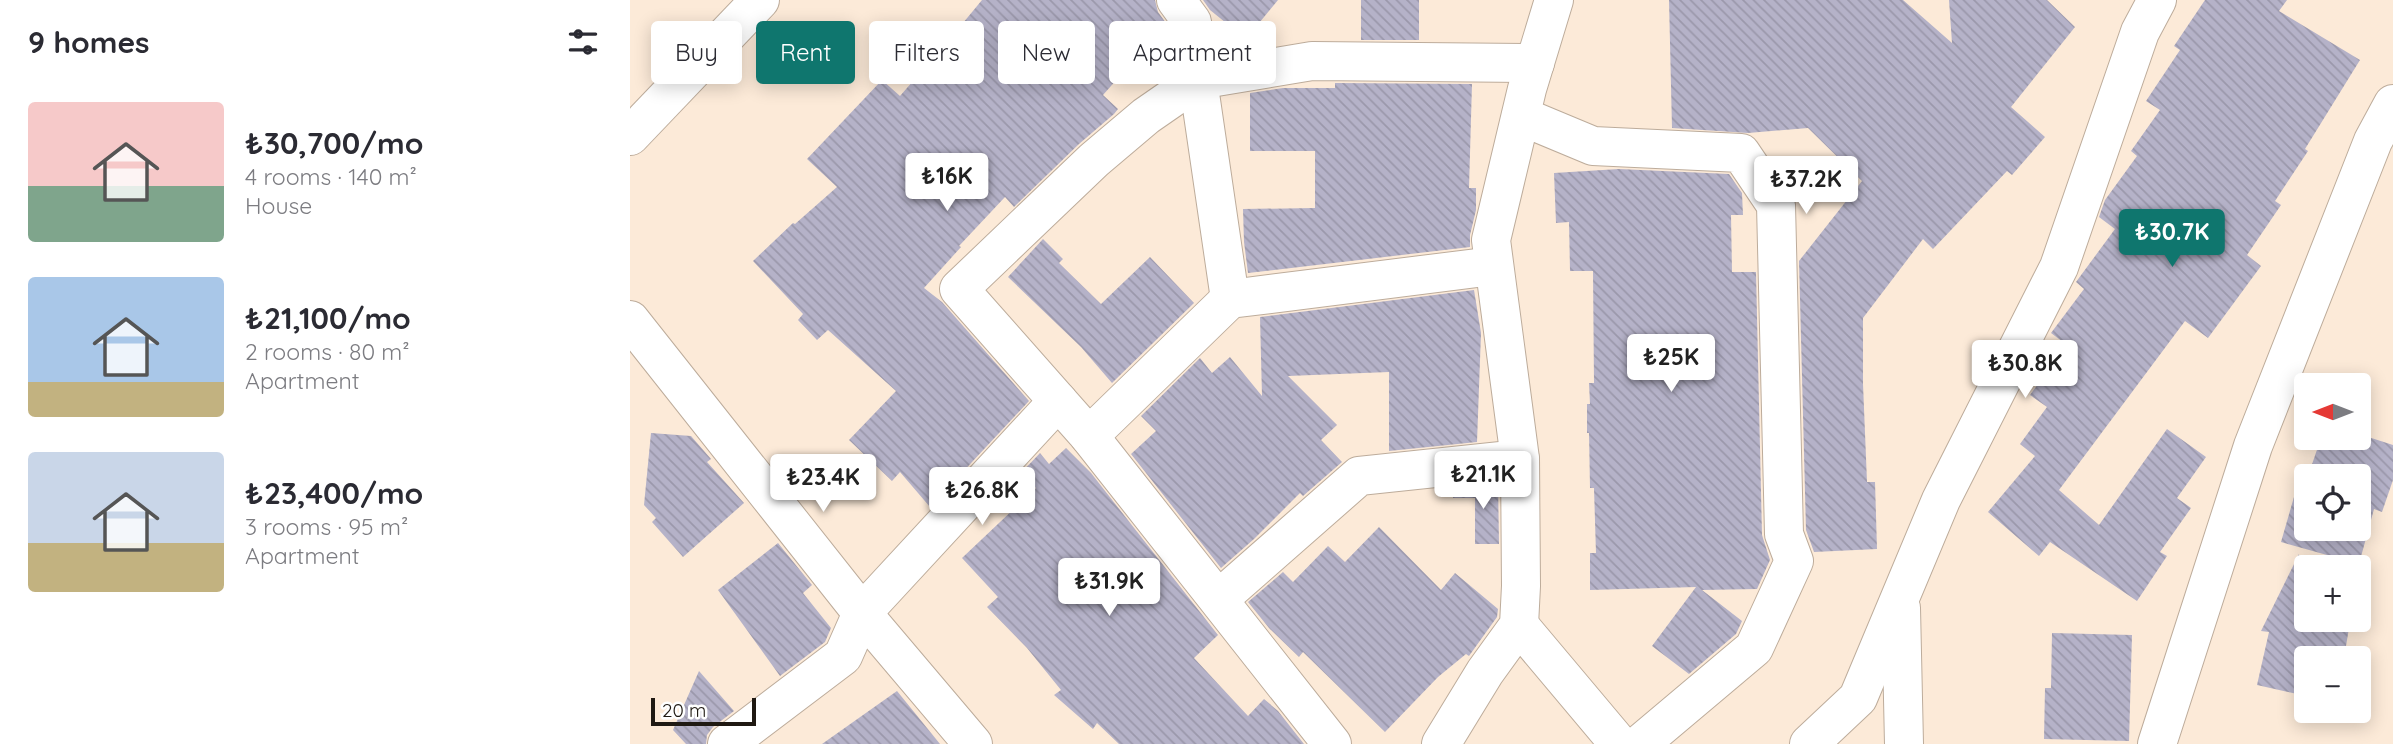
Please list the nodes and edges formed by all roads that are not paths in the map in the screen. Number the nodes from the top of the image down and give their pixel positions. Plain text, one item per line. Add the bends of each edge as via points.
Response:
1 (760, 0) edge
2 (1175, 0) edge
3 (1554, 0) edge
4 (2157, 0) edge
5 (1191, 21) edge
6 (1535, 63) junction
7 (1276, 67) edge
8 (1192, 84) edge
9 (1199, 84) edge
10 (2393, 104) edge
11 (1521, 116) junction
12 (630, 136) edge
13 (1493, 266) junction
14 (1230, 299) junction
15 (630, 320) edge
16 (1058, 401) junction
17 (1089, 436) junction
18 (1520, 459) junction
19 (1901, 596) junction
20 (1219, 599) junction
21 (862, 612) junction
22 (1519, 625) junction
23 (2160, 742) edge
24 (727, 744) edge
25 (973, 744) edge
26 (1332, 744) edge
27 (1441, 744) edge
28 (1619, 744) edge
29 (1640, 744) edge
30 (1809, 744) edge
31 (1904, 744) edge

1 - 12 street
2 - 5 street
3 - 6 street
4 - 19 street via 2140,32 2059,267 1941,500
6 - 7 street via 1312,61
6 - 11 street
8 - 16 street via 1094,160 958,289
9 - 14 street
10 - 23 street via 2372,141 2253,446
11 - 13 street via 1490,240
11 - 29 street via 1593,146 1741,153 1776,205 1784,534 1794,561 1754,648
13 - 14 street
13 - 18 street
14 - 17 street
15 - 21 street
16 - 17 street
16 - 21 street
17 - 20 street
18 - 20 street via 1359,476
18 - 22 street
19 - 30 street via 1858,698
19 - 31 street
20 - 26 street
21 - 24 street via 843,656
21 - 25 street
22 - 27 street
22 - 28 street

